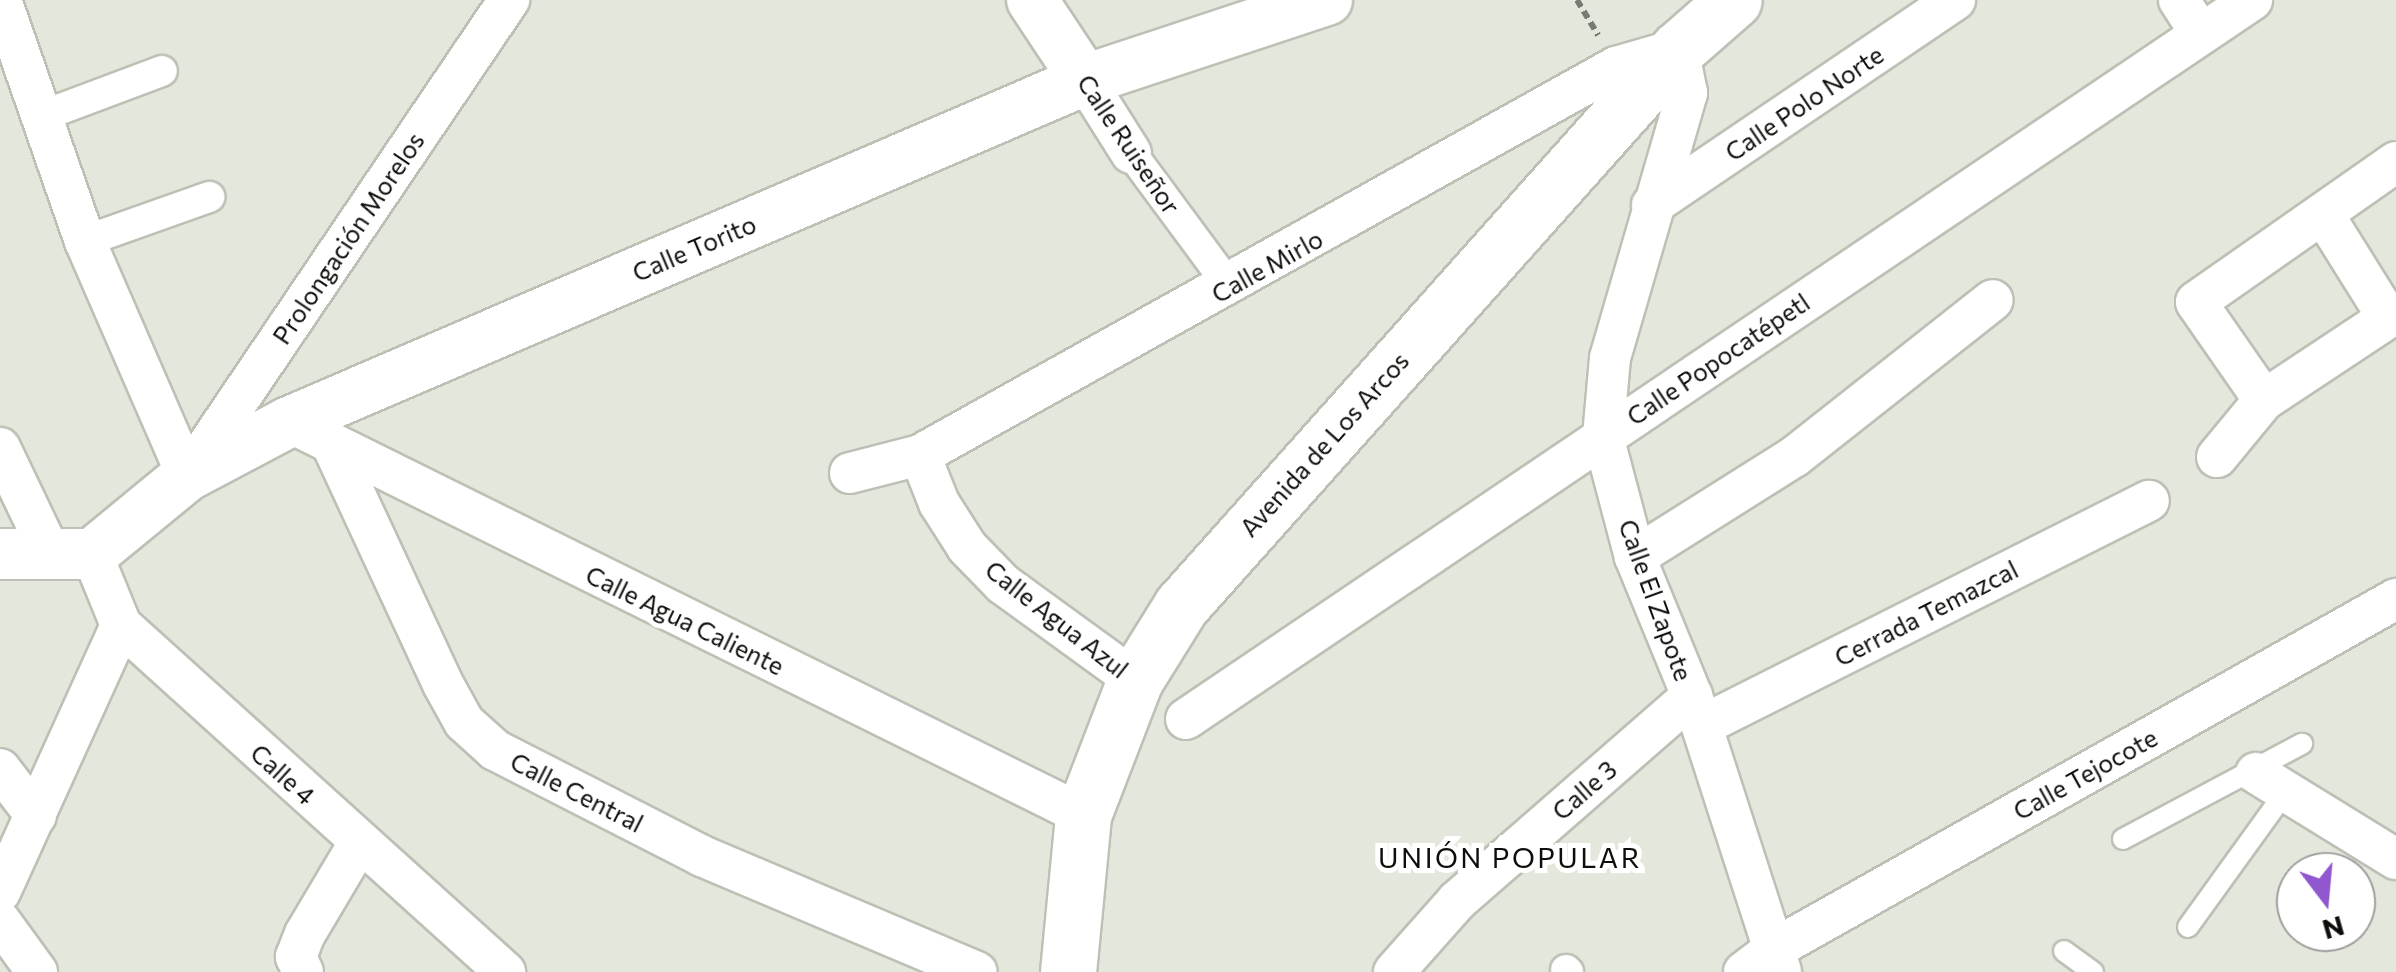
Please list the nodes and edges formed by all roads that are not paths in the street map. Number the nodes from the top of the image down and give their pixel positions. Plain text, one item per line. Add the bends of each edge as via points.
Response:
1 (1, 0) edge
2 (510, 0) edge
3 (1032, 0) edge
4 (1326, 0) edge
5 (1734, 0) edge
6 (1955, 0) edge
7 (2178, 0) edge
8 (2252, 0) edge
9 (2201, 34) junction
10 (1678, 49) junction
11 (162, 71) dead end
12 (1086, 80) junction
13 (42, 116) junction
14 (1131, 153) joint
15 (2396, 162) edge
16 (209, 197) dead end
17 (1652, 205) junction
18 (2323, 214) junction
19 (85, 240) junction
20 (1230, 286) junction
21 (1993, 300) dead end
22 (2264, 400) junction
23 (289, 422) junction
24 (1603, 436) junction
25 (333, 447) junction
26 (0, 448) edge
27 (920, 455) junction
28 (2217, 457) dead end
29 (850, 474) dead end
30 (187, 476) junction
31 (2149, 501) dead end
32 (0, 506) edge
33 (41, 554) edge
34 (1635, 557) junction
35 (2396, 599) edge
36 (120, 625) junction
37 (1135, 680) junction
38 (1698, 710) junction
39 (1186, 719) dead end
40 (2302, 744) dead end
41 (0, 769) edge
42 (2271, 782) junction
43 (1083, 815) junction
44 (36, 816) junction
45 (2123, 840) dead end
46 (359, 843) junction
47 (2396, 859) edge
48 (0, 892) edge
49 (0, 921) edge
50 (2188, 927) dead end
51 (2064, 950) dead end
52 (1766, 964) edge
53 (37, 972) edge
54 (303, 972) edge
55 (505, 972) edge
56 (976, 972) edge
57 (1068, 972) edge
58 (1394, 972) edge
59 (2093, 972) edge

1 - 13 street
2 - 30 street, Prolongación Morelos
3 - 12 street, Calle Ruiseñor
4 - 12 street, Calle Torito
5 - 10 main road, Avenida de Los Arcos
6 - 17 street, Calle Polo Norte
7 - 9 street
8 - 9 street, Calle Popocatépetl
9 - 24 street, Calle Popocatépetl
10 - 17 street, Calle El Zapote via 1686,92
10 - 20 street, Calle Mirlo via 1616,67
10 - 37 main road, Avenida de Los Arcos via 1241,536 1181,606
11 - 13 street
12 - 14 street, Calle Ruiseñor
12 - 23 street, Calle Torito
13 - 19 street
14 - 20 street, Calle Ruiseñor
15 - 18 street
16 - 19 street
17 - 24 street, Calle El Zapote via 1610,358
18 - 22 street via 2388,318
18 - 22 street via 2196,302
19 - 30 street
20 - 27 street, Calle Mirlo
21 - 34 street via 1794,458
22 - 28 street
23 - 25 street, Calle Agua Caliente
23 - 30 street, Calle Torito
24 - 34 street, Calle El Zapote
24 - 39 street, Calle Popocatépetl
25 - 43 street, Calle Agua Caliente
25 - 56 street, Calle Central via 442,684 464,722 495,750 702,856
26 - 33 street
27 - 29 street, Calle Mirlo
27 - 37 street, Calle Agua Azul via 967,547 1003,584
30 - 33 street, Calle Torito
31 - 38 street, Cerrada Temazcal
32 - 33 street
33 - 36 street, Calle 4
34 - 38 street, Calle El Zapote
35 - 52 street, Calle Tejocote
36 - 44 street
36 - 46 street, Calle 4
37 - 43 main road, Avenida de Los Arcos
38 - 52 street, Calle El Zapote
38 - 58 street, Calle 3 via 1457,901
40 - 42 lane
41 - 44 street
42 - 45 lane
42 - 47 street
42 - 50 lane
43 - 57 main road, Avenida de Los Arcos
44 - 48 street
46 - 54 street via 305,934 296,957
46 - 55 street, Calle 4
49 - 53 street
51 - 59 lane

